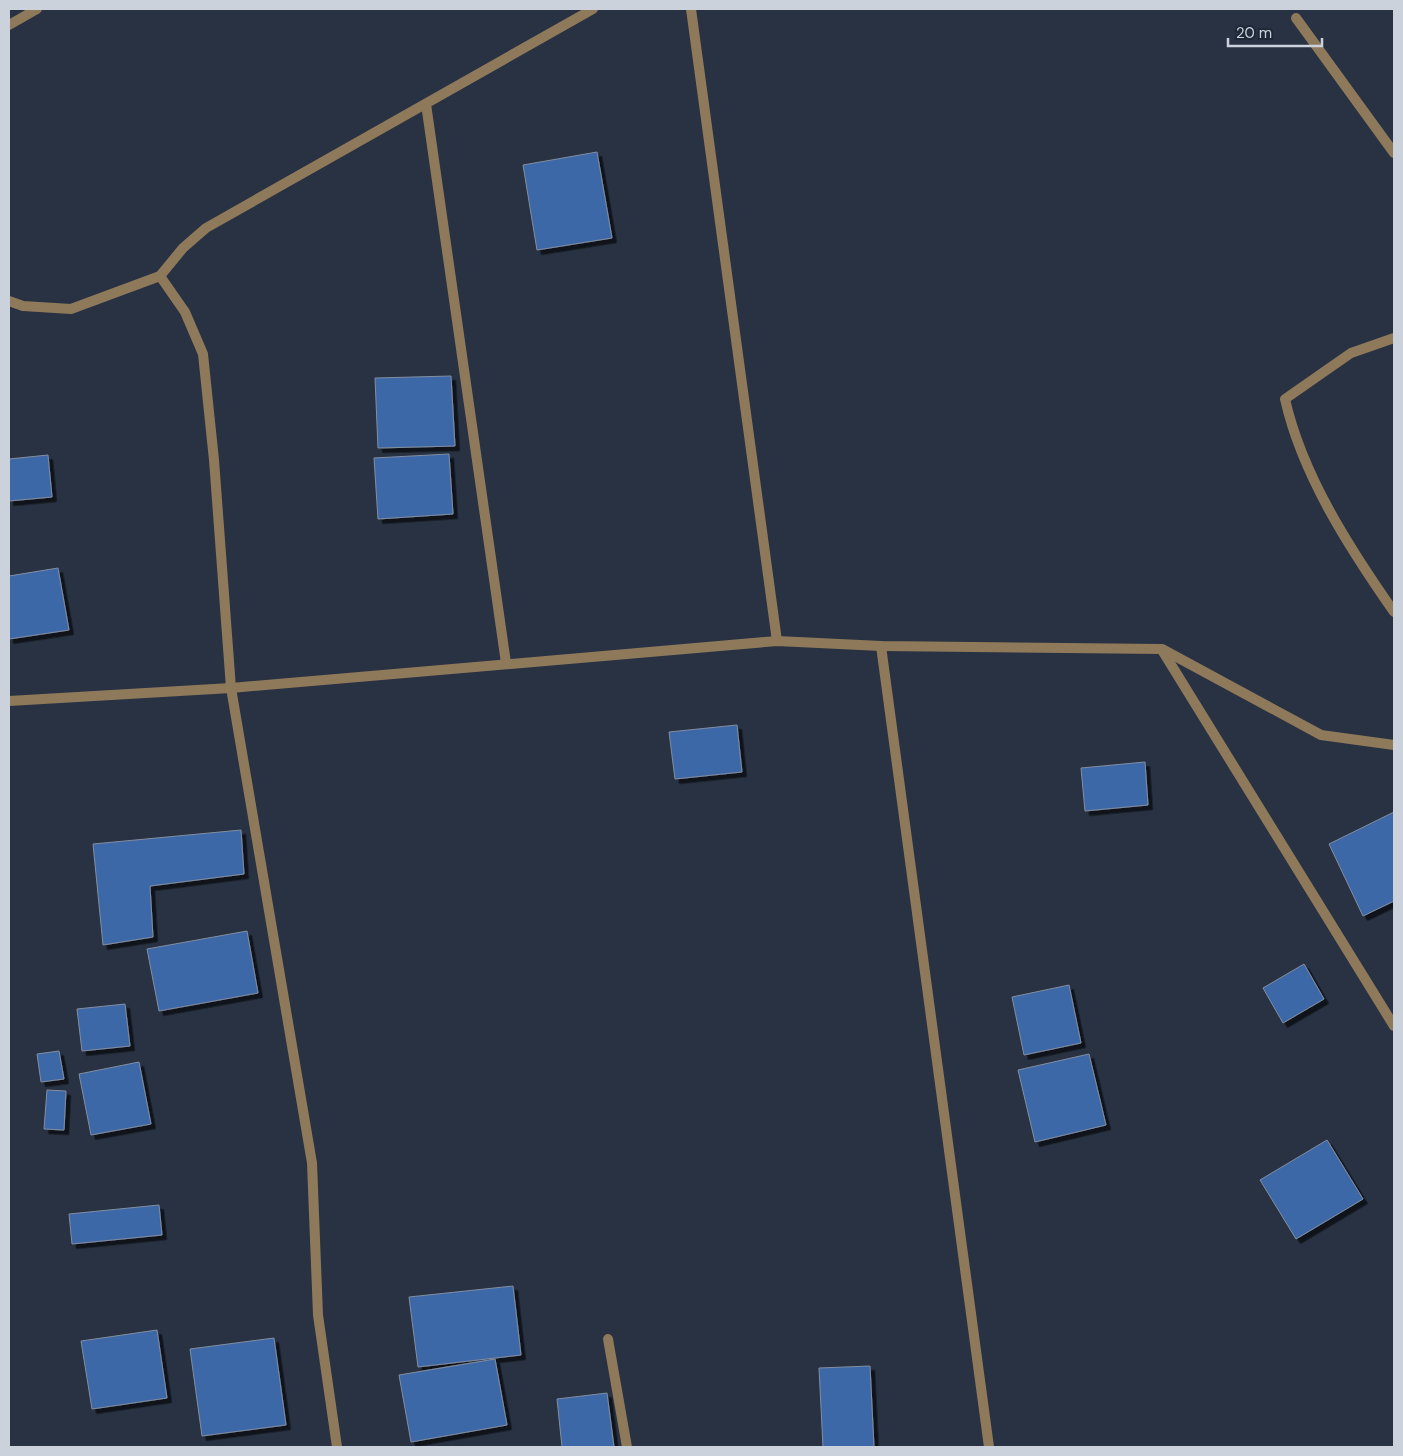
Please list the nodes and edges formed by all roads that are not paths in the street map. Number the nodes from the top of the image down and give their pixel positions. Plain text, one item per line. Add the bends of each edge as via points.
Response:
1 (37, 9) edge
2 (593, 9) edge
3 (691, 9) edge
4 (1296, 18) dead end
5 (9, 25) edge
6 (426, 104) junction
7 (1394, 153) edge
8 (160, 276) junction
9 (9, 301) edge
10 (1394, 338) edge
11 (1394, 612) edge
12 (777, 641) junction
13 (882, 646) junction
14 (1162, 649) junction
15 (506, 663) junction
16 (231, 688) junction
17 (9, 702) edge
18 (1394, 745) edge
19 (1394, 1026) edge
20 (608, 1339) dead end
21 (336, 1447) edge
22 (627, 1447) edge
23 (989, 1447) edge

1 - 5 street
2 - 6 street
3 - 12 street
4 - 7 street
6 - 8 street via 206,228 183,248
6 - 15 street
8 - 9 street via 71,309 23,306
8 - 16 street via 186,312 203,354
10 - 11 street via 1351,353 1285,399 1304,460 1371,579
12 - 13 street
12 - 15 street
13 - 14 street
13 - 23 street
14 - 18 street via 1321,735
14 - 19 street
15 - 16 street
16 - 17 street
16 - 21 street via 312,1163 318,1316
20 - 22 street

